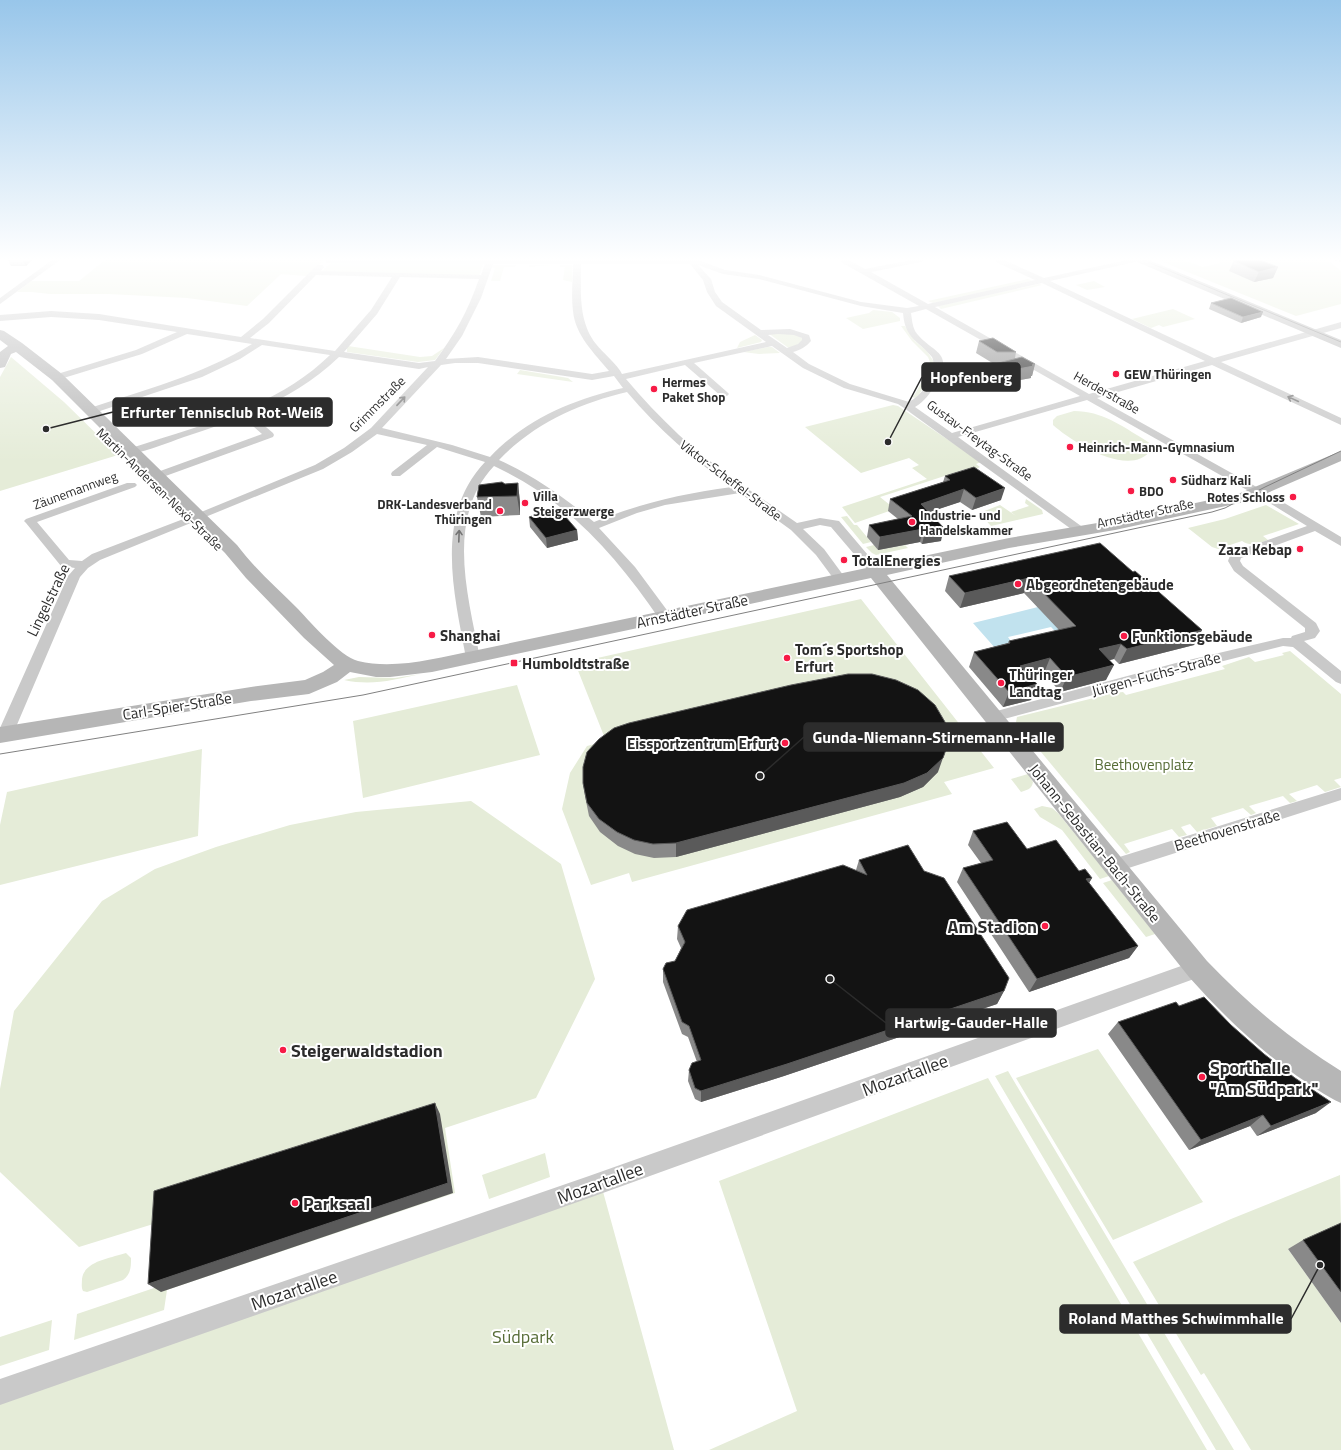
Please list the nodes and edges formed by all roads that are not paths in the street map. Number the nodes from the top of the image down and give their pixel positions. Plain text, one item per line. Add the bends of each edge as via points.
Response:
1 (165, 328) edge
2 (258, 328) edge
3 (360, 328) edge
4 (463, 328) edge
5 (582, 328) edge
6 (759, 328) edge
7 (909, 328) edge
8 (964, 328) edge
9 (1141, 328) edge
10 (1305, 328) edge
11 (1306, 328) edge
12 (1331, 328) edge
13 (186, 331) junction
14 (766, 332) junction
15 (1316, 332) junction
16 (0, 334) edge
17 (1341, 339) edge
18 (242, 340) junction
19 (260, 342) junction
20 (772, 343) junction
21 (1341, 344) edge
22 (9, 346) edge
23 (786, 352) junction
24 (336, 354) junction
25 (686, 362) junction
26 (1213, 362) junction
27 (0, 364) edge
28 (437, 364) junction
29 (619, 375) junction
30 (57, 377) junction
31 (630, 388) junction
32 (724, 394) dead end
33 (1088, 397) junction
34 (908, 406) junction
35 (91, 411) junction
36 (249, 418) dead end
37 (1341, 422) edge
38 (374, 430) junction
39 (951, 436) junction
40 (435, 444) junction
41 (1341, 445) edge
42 (132, 451) junction
43 (1341, 454) edge
44 (491, 460) junction
45 (396, 474) dead end
46 (156, 476) junction
47 (131, 485) dead end
48 (742, 489) junction
49 (1252, 490) junction
50 (194, 518) junction
51 (592, 527) junction
52 (795, 527) junction
53 (1316, 527) junction
54 (1079, 529) junction
55 (1341, 542) edge
56 (84, 565) junction
57 (875, 571) junction
58 (840, 579) junction
59 (665, 617) junction
60 (1297, 643) junction
61 (473, 658) junction
62 (348, 664) junction
63 (1335, 668) edge
64 (1341, 679) edge
65 (993, 717) junction
66 (3, 735) edge
67 (1341, 794) edge
68 (1114, 866) junction
69 (1198, 969) junction
70 (1341, 1088) edge
71 (0, 1392) edge

1 - 13 street
2 - 18 street
3 - 24 street
4 - 28 street, Grimmstraße
5 - 29 street, Viktor-Scheffel-Straße via 591,344
6 - 14 street, Gustav-Freytag-Straße
7 - 34 street via 920,342 935,354 939,368 923,398
8 - 33 street, Herderstraße
9 - 26 street
10 - 15 main road
11 - 15 main road
12 - 15 street
13 - 18 street
13 - 30 street via 144,351
14 - 20 street, Gustav-Freytag-Straße
14 - 23 street via 793,332 806,337 805,344
15 - 17 main road
15 - 21 main road
15 - 26 street
16 - 22 main road
18 - 19 street
19 - 24 street
19 - 35 street via 232,360 199,375
20 - 23 street, Gustav-Freytag-Straße
20 - 25 street
22 - 27 main road
22 - 30 main road, Martin-Andersen-Nexö-Straße
22 - 50 main road, Martin-Andersen-Nexö-Straße
23 - 34 street, Gustav-Freytag-Straße via 811,369 841,384
24 - 28 street via 419,366
24 - 42 street via 312,376 278,397 240,414
25 - 29 street
25 - 32 street
26 - 33 street
37 -> 26 street
28 - 29 street via 455,360 478,360 581,376
38 -> 28 street, Grimmstraße
29 - 31 street, Viktor-Scheffel-Straße
30 - 35 main road, Martin-Andersen-Nexö-Straße
31 - 44 street via 590,399 562,411 535,425
31 - 48 street, Viktor-Scheffel-Straße via 664,427 692,453
33 - 39 street
33 - 49 street, Herderstraße
34 - 39 street, Gustav-Freytag-Straße
35 - 42 main road, Martin-Andersen-Nexö-Straße
36 - 46 street via 269,435
38 - 40 street
38 - 50 street, Grimmstraße via 348,450 319,467
39 - 54 street, Gustav-Freytag-Straße
40 - 44 street
40 - 45 street
41 - 49 main road, Arnstädter Straße
42 - 46 main road, Martin-Andersen-Nexö-Straße
43 - 49 main road, Arnstädter Straße
44 - 51 street via 546,489
61 -> 44 street via 459,575 459,527 462,509 470,490
46 - 50 main road, Martin-Andersen-Nexö-Straße
47 - 56 street, Zäunemannweg via 30,521 65,563
48 - 51 street via 701,494 638,509
48 - 52 street, Viktor-Scheffel-Straße
49 - 53 street, Herderstraße
49 - 54 main road, Arnstädter Straße via 1238,500
50 - 56 street, Lingelstraße via 96,557
50 - 62 main road, Martin-Andersen-Nexö-Straße via 230,549 308,630
51 - 59 street via 632,572
52 - 57 street, Viktor-Scheffel-Straße via 829,521 835,524
52 - 58 street, Viktor-Scheffel-Straße via 820,552
53 - 55 street, Herderstraße
53 - 60 street via 1235,556 1234,561 1238,568 1311,626 1313,631 1310,635 1297,639
54 - 57 main road, Arnstädter Straße
56 - 66 street, Lingelstraße via 74,576
57 - 58 main road, Arnstädter Straße
57 - 65 main road, Johann-Sebastian-Bach-Straße
58 - 59 main road, Arnstädter Straße
59 - 61 main road, Arnstädter Straße
60 - 63 street
60 - 65 street, Jürgen-Fuchs-Straße via 1283,642 1176,668
61 - 62 main road, Arnstädter Straße via 382,671
62 - 66 main road, Carl-Spier-Straße via 309,688 251,694
63 - 64 street
65 - 68 main road, Johann-Sebastian-Bach-Straße
67 - 68 street, Beethovenstraße
68 - 69 main road, Johann-Sebastian-Bach-Straße
69 - 70 main road, Johann-Sebastian-Bach-Straße via 1256,1028
69 - 71 street, Mozartallee via 589,1187

